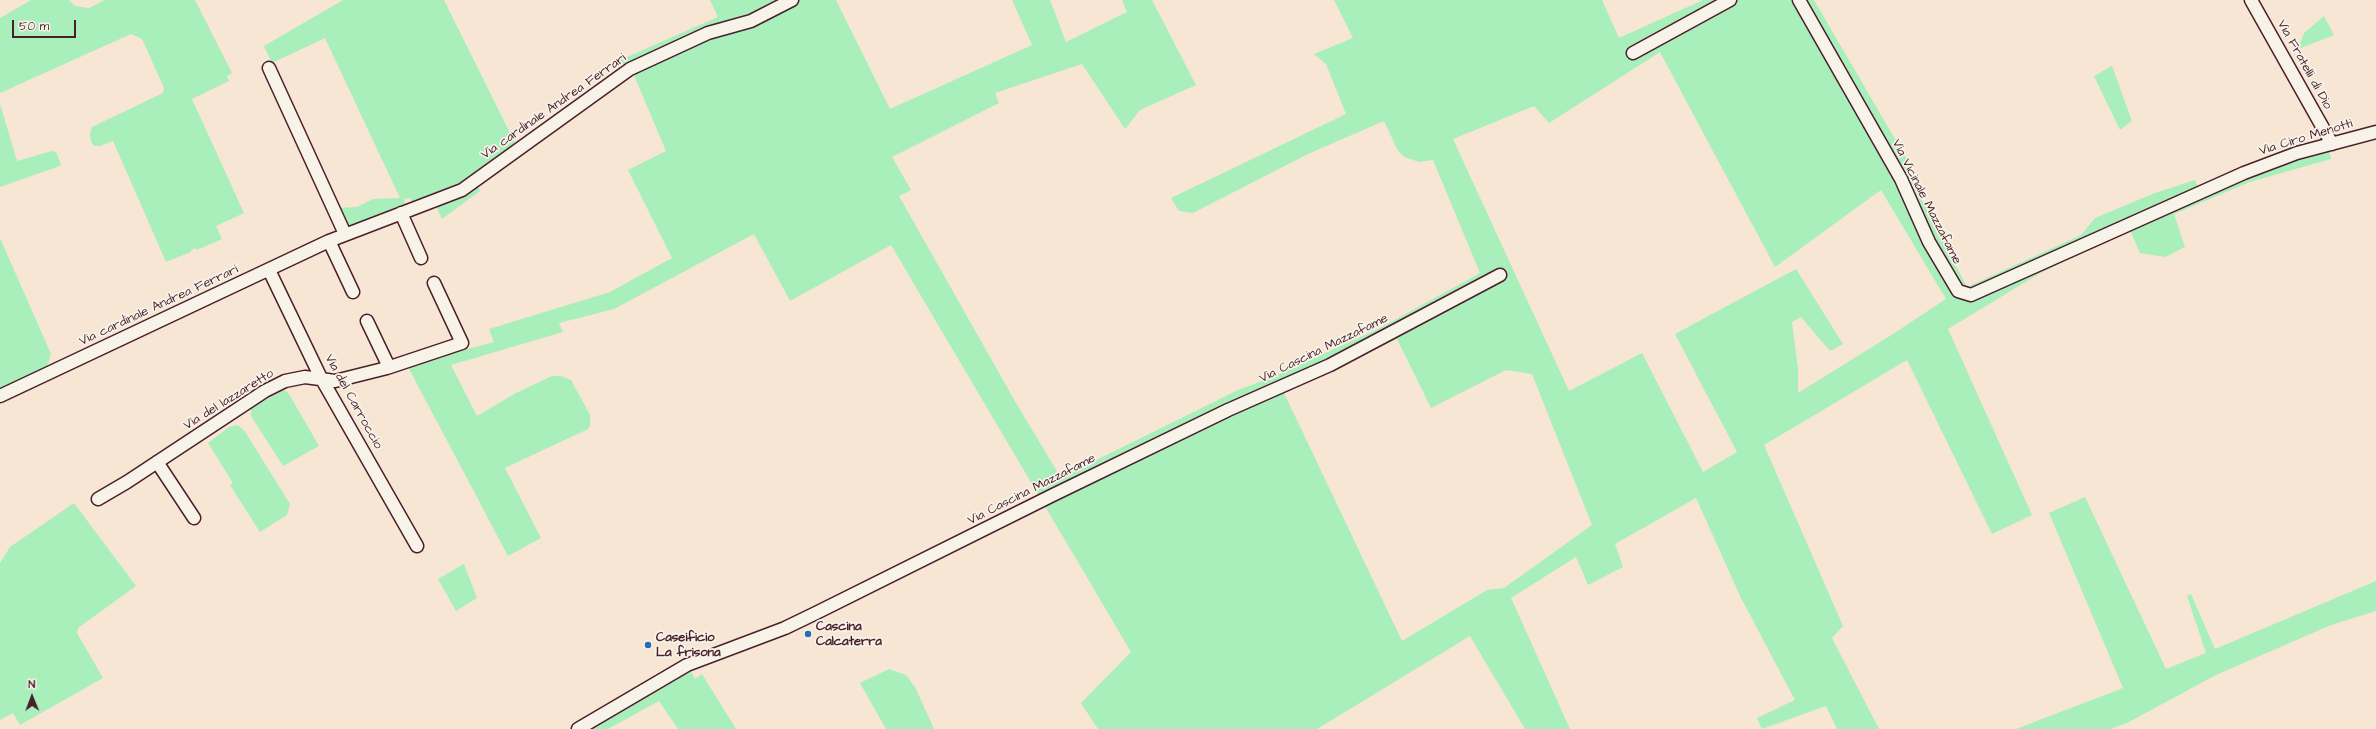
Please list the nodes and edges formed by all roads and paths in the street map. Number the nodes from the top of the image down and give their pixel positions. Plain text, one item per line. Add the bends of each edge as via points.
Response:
1 (792, 0) edge
2 (1730, 0) edge
3 (1799, 0) edge
4 (2252, 0) edge
5 (1633, 53) dead end
6 (269, 68) dead end
7 (2376, 132) edge
8 (2332, 144) junction
9 (2244, 172) joint
10 (400, 213) junction
11 (345, 234) junction
12 (329, 241) junction
13 (422, 258) dead end
14 (269, 270) junction
15 (1500, 275) dead end
16 (434, 282) dead end
17 (353, 292) dead end
18 (367, 321) dead end
19 (389, 367) junction
20 (322, 379) junction
21 (0, 396) edge
22 (157, 462) junction
23 (98, 499) dead end
24 (194, 518) dead end
25 (417, 546) dead end
26 (578, 729) edge

1 - 10 street, Via cardinale Andrea Ferrari via 751,21 703,36 630,69 466,187
2 - 5 street
3 - 9 street, Via Vicinale Mazzafame via 1901,179 1929,242 1958,291 1972,295
4 - 8 street, Via Fratelli di Dio
6 - 11 street
7 - 8 street, Via Ciro Menotti
8 - 9 street, Via Ciro Menotti via 2297,153
10 - 11 street, Via cardinale Andrea Ferrari
10 - 13 street
11 - 12 street, Via cardinale Andrea Ferrari
12 - 14 street, Via cardinale Andrea Ferrari
12 - 17 street
14 - 20 street, Via del Carroccio
14 - 21 street, Via cardinale Andrea Ferrari
15 - 26 street, Via Cascina Mazzafame via 1330,364 1228,410 785,628 687,665
16 - 19 street, Via del lazzaretto via 462,343
18 - 19 street
19 - 20 street, Via del lazzaretto via 336,381
20 - 22 street, Via del lazzaretto via 298,378 277,384
20 - 25 street, Via del Carroccio
22 - 23 street, Via del lazzaretto
22 - 24 street

